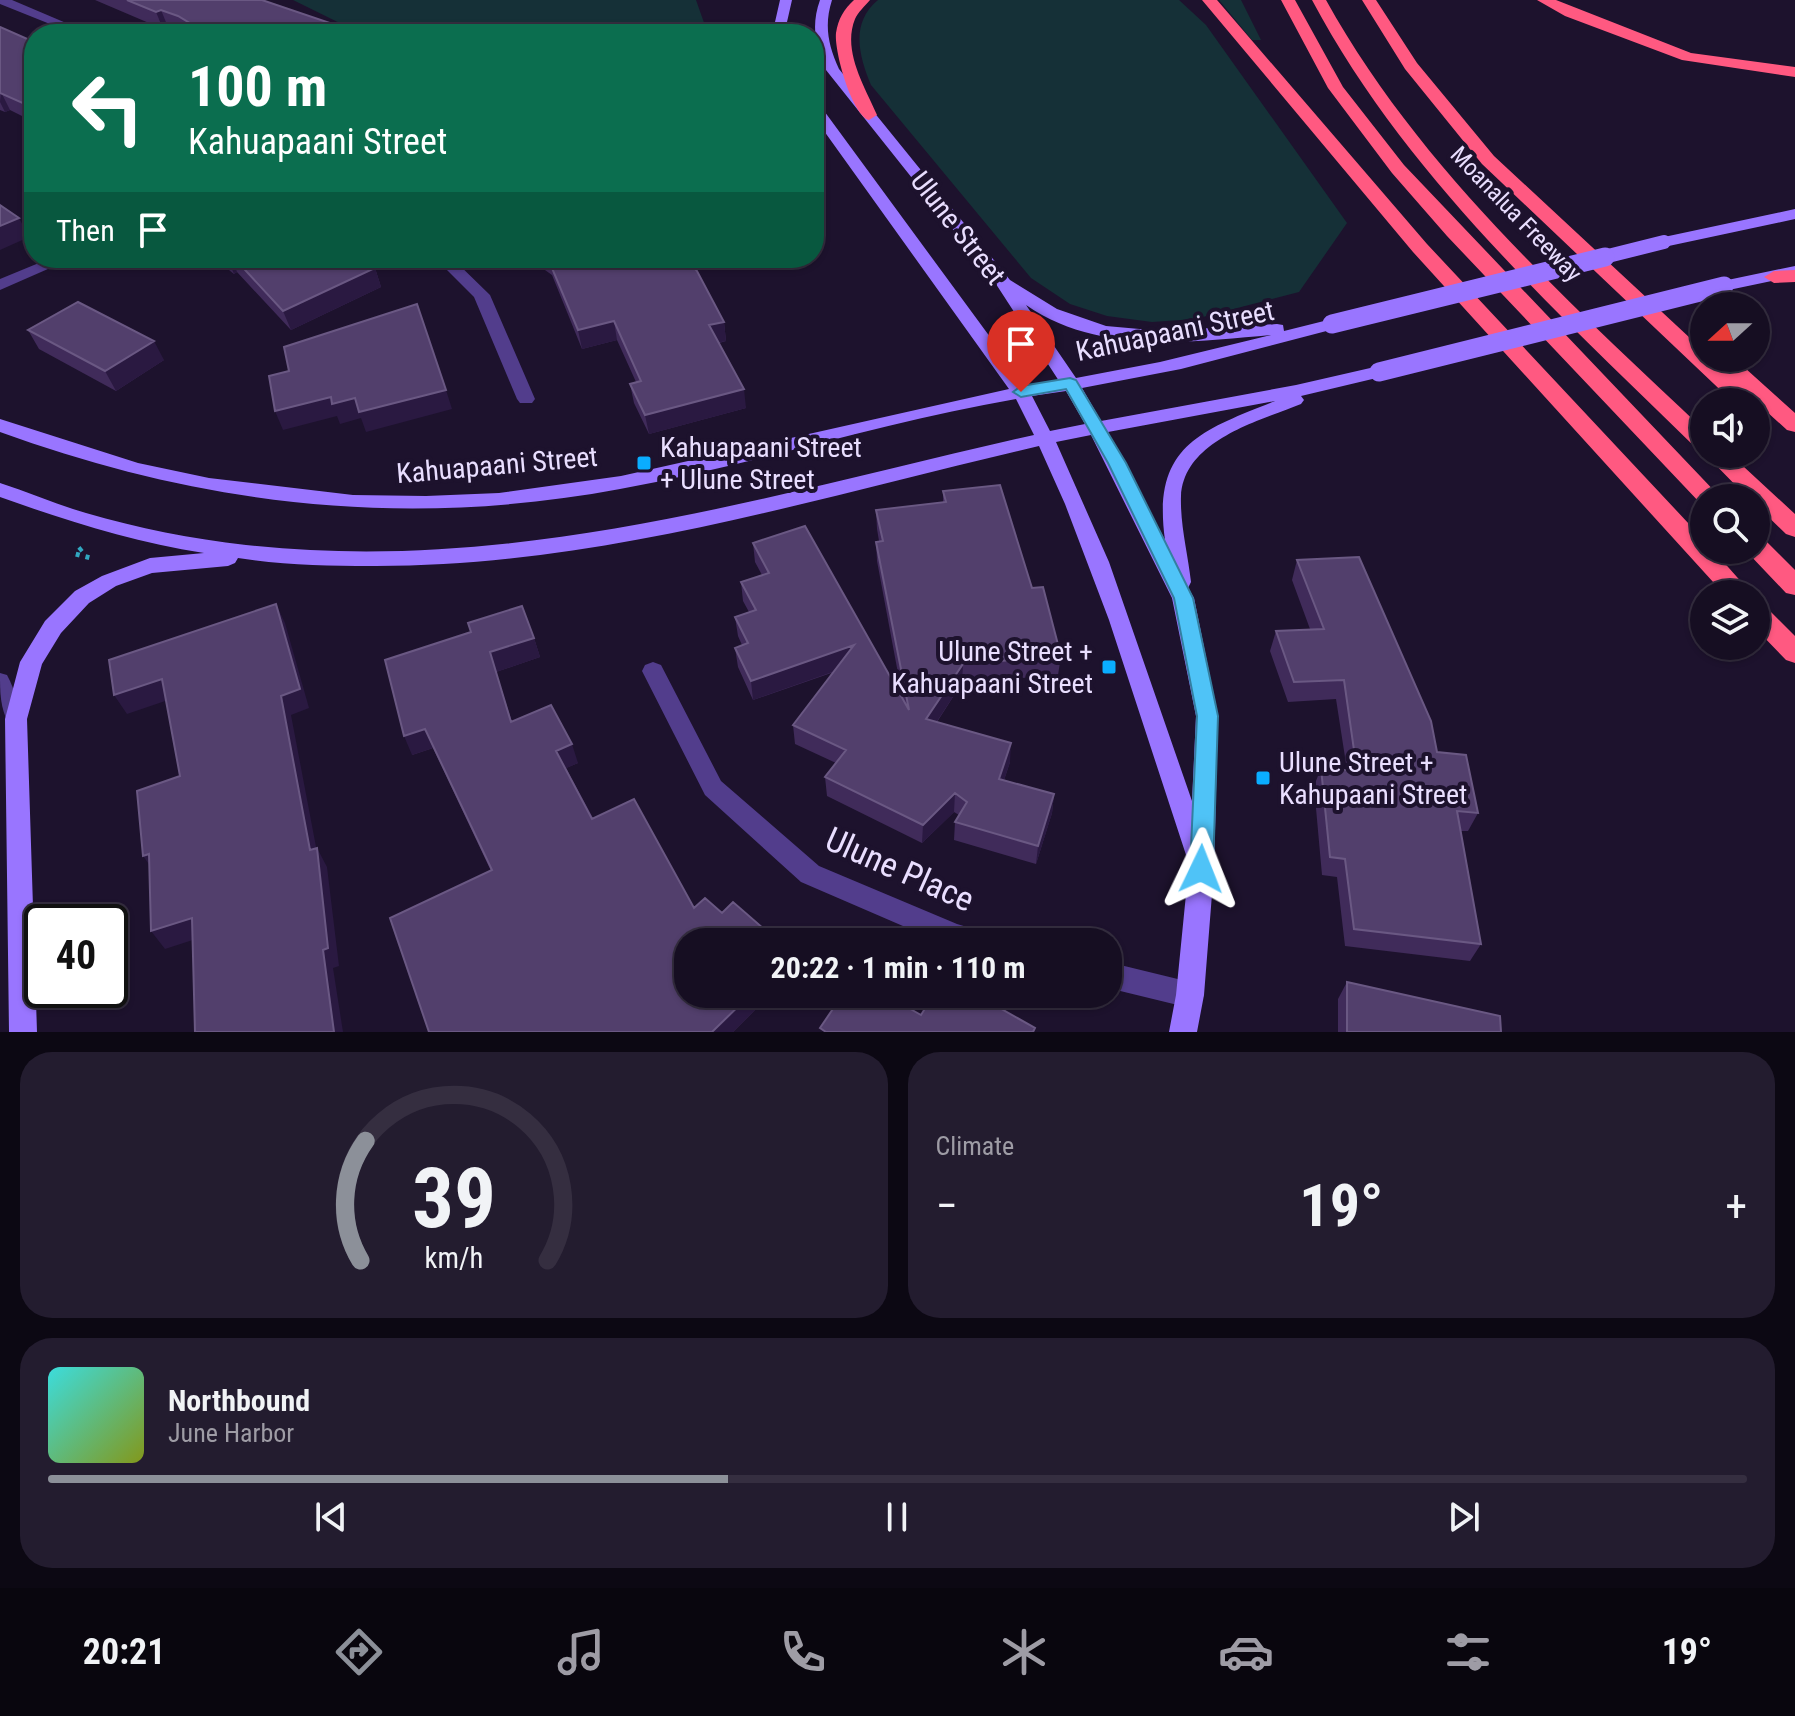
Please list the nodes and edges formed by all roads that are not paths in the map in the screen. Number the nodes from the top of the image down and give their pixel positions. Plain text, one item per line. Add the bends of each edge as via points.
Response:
1 (1, 0) edge
2 (770, 0) edge
3 (786, 0) edge
4 (826, 0) edge
5 (863, 0) edge
6 (1194, 0) edge
7 (1209, 0) edge
8 (1288, 0) edge
9 (1319, 0) edge
10 (1369, 0) edge
11 (1379, 0) edge
12 (1544, 0) edge
13 (61, 24) edge
14 (780, 24) edge
15 (783, 24) edge
16 (819, 24) edge
17 (1243, 40) junction
18 (824, 52) edge
19 (1688, 57) junction
20 (1795, 72) edge
21 (1795, 85) edge
22 (869, 115) junction
23 (824, 121) edge
24 (1795, 214) edge
25 (41, 268) edge
26 (454, 268) edge
27 (1795, 274) edge
28 (1774, 277) joint
29 (1000, 278) junction
30 (0, 285) edge
31 (1332, 324) junction
32 (1690, 331) edge
33 (1735, 372) edge
34 (1070, 383) junction
35 (1324, 387) junction
36 (1731, 388) edge
37 (1021, 392) junction
38 (526, 399) dead end
39 (1770, 423) edge
40 (0, 425) edge
41 (1795, 425) edge
42 (1097, 428) junction
43 (1690, 429) edge
44 (1046, 438) junction
45 (1795, 444) edge
46 (1731, 468) edge
47 (1696, 484) edge
48 (0, 490) edge
49 (1795, 528) edge
50 (256, 555) junction
51 (1770, 560) edge
52 (1726, 580) edge
53 (1795, 586) edge
54 (1183, 598) junction
55 (1770, 627) edge
56 (1795, 653) edge
57 (653, 671) dead end
58 (0, 681) edge
59 (16, 719) junction
60 (1201, 869) junction
61 (936, 928) edge
62 (1122, 978) edge
63 (1190, 995) junction
64 (23, 1032) edge
65 (1183, 1032) edge

1 - 13 street
2 - 14 street
3 - 15 street
4 - 16 street, Ulune Street
5 - 22 highway via 847,17 842,39
6 - 17 highway
7 - 17 highway
8 - 47 highway via 1336,88 1398,169
9 - 43 highway, Moanalua Freeway via 1356,67 1442,180
10 - 36 highway, Moanalua Freeway via 1411,66 1488,160
11 - 32 highway via 1424,66 1508,159
12 - 19 highway
17 - 52 highway via 1420,248
18 - 22 street, Ulune Street
19 - 20 highway
19 - 21 highway
22 - 29 street, Ulune Street
23 - 37 street, Ulune Street
24 - 31 street, Kahuapaani Street, bridge
25 - 30 street
26 - 38 street via 482,295
27 - 28 highway
28 - 35 street, bridge
29 - 31 street via 1051,313 1106,333 1150,339
29 - 34 street, Ulune Street
31 - 34 street, Kahuapaani Street via 1158,369
33 - 41 highway
34 - 37 street, Kahuapaani Street
34 - 42 street, Ulune Street
35 - 42 street
35 - 54 street via 1204,440 1187,458 1172,491
37 - 40 street, Kahuapaani Street via 645,478 567,491 387,502 221,488 146,473
37 - 44 street, Ulune Street
39 - 45 highway
42 - 44 street
42 - 54 street, Ulune Street
44 - 50 street via 762,507 604,539 429,557
44 - 60 street, Ulune Street via 1123,633
46 - 49 highway
48 - 50 street via 103,527
50 - 59 street via 150,566 82,597 53,627 31,662
51 - 53 highway
54 - 60 street, Ulune Street via 1207,716
55 - 56 highway
57 - 61 street, Ulune Place via 713,788 810,874
58 - 59 lane
59 - 64 street
60 - 63 street, Ulune Street
62 - 63 street
63 - 65 street, Ulune Street

